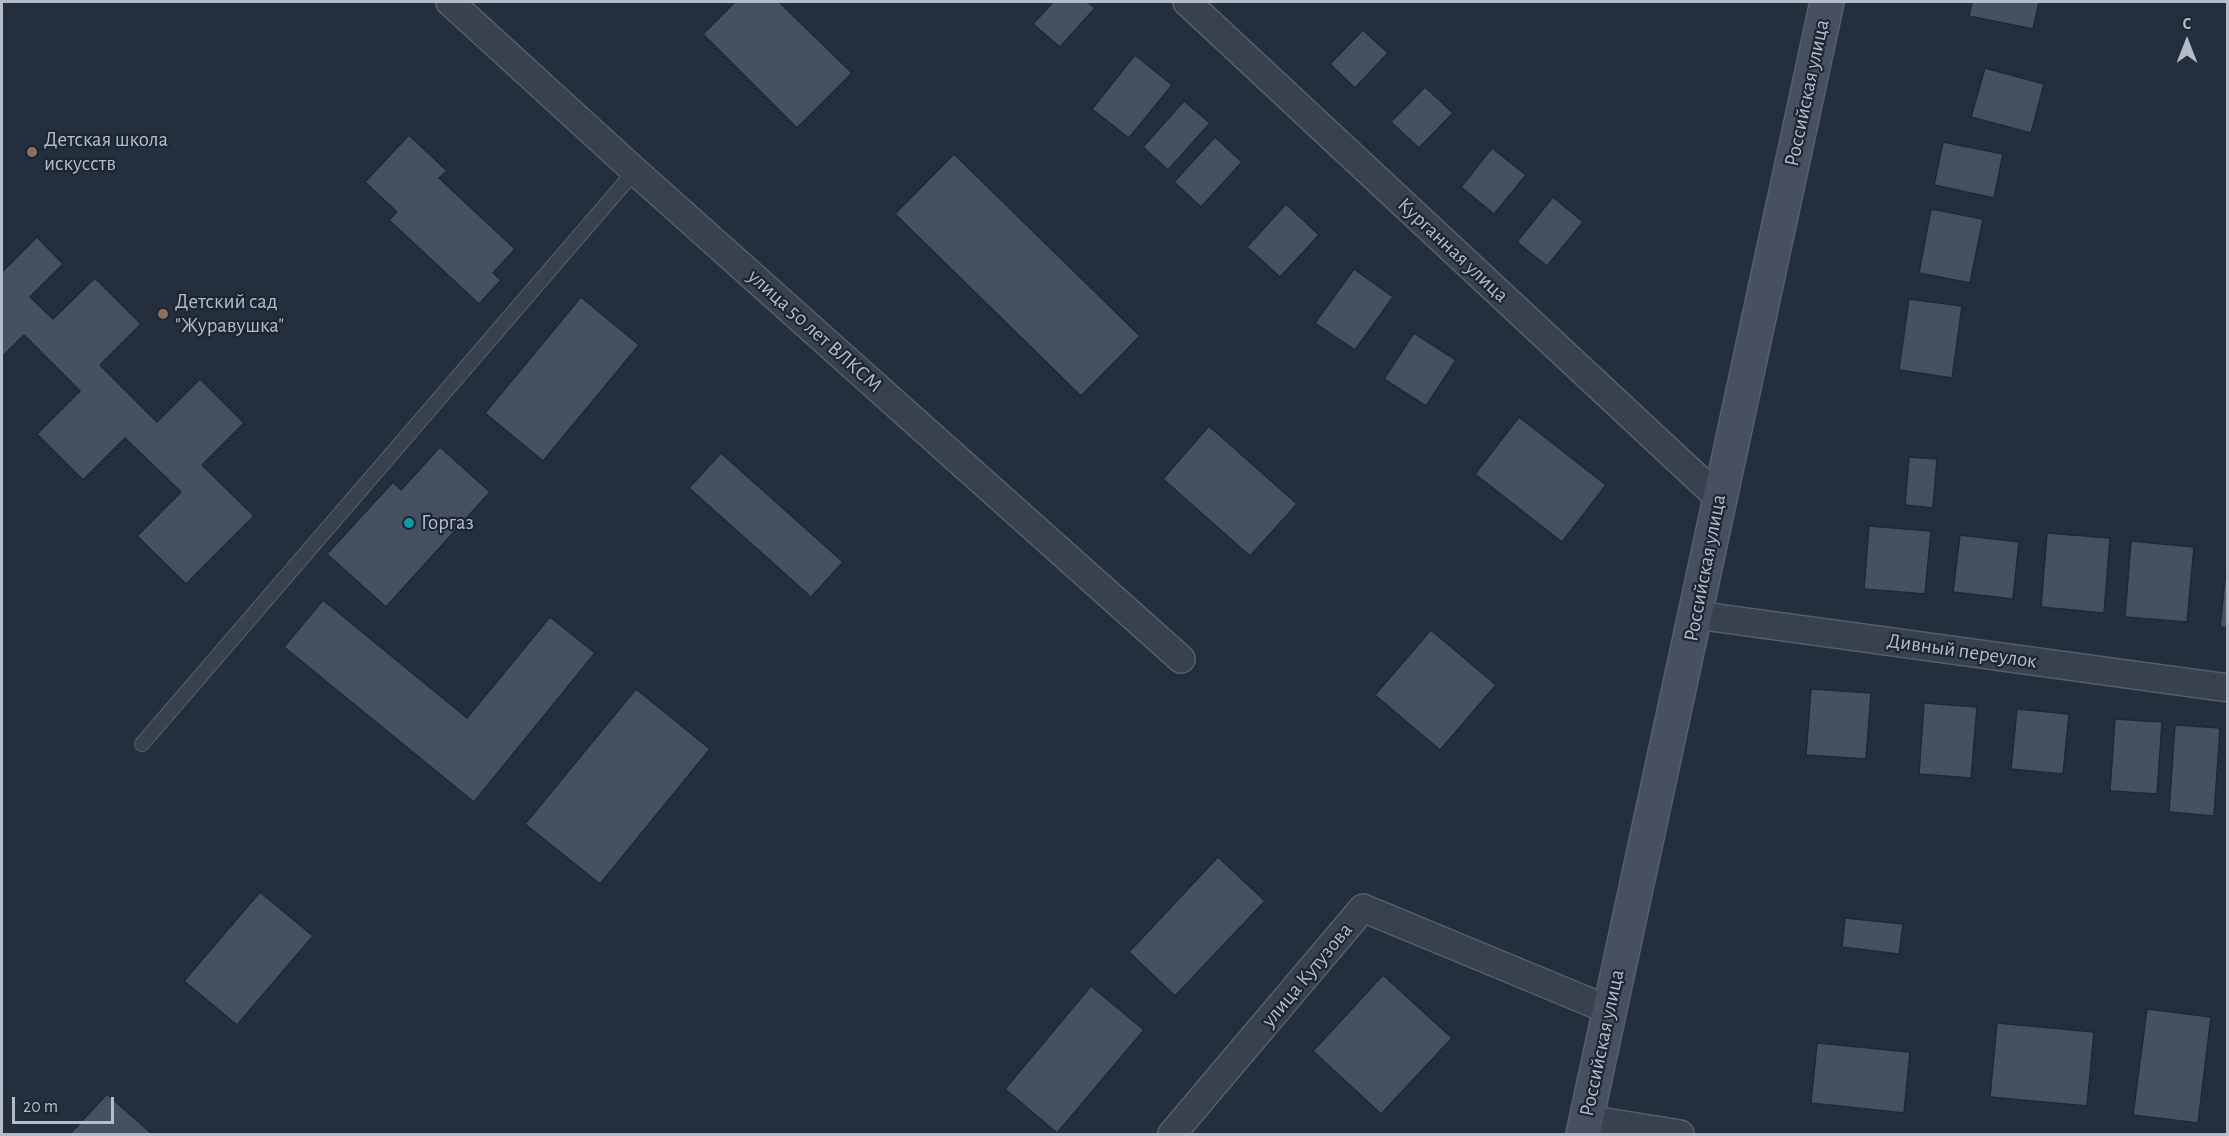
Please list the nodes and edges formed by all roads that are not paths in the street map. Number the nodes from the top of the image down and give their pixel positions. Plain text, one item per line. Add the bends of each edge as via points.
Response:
1 (450, 2) edge
2 (1187, 2) edge
3 (1827, 2) edge
4 (635, 171) junction
5 (1719, 498) junction
6 (1696, 615) junction
7 (1181, 658) dead end
8 (2228, 687) edge
9 (142, 744) dead end
10 (1609, 1010) junction
11 (1585, 1127) edge
12 (1172, 1134) edge
13 (1680, 1134) edge

1 - 4 street, улица 50 лет ВЛКСМ
2 - 5 street, Курганная улица
3 - 5 street, Российская улица
4 - 7 street, улица 50 лет ВЛКСМ
4 - 9 lane
5 - 6 street, Российская улица
6 - 8 street, Дивный переулок
6 - 10 street, Российская улица
10 - 11 street, Российская улица
10 - 12 street, улица Кутузова via 1363,908
11 - 13 street

